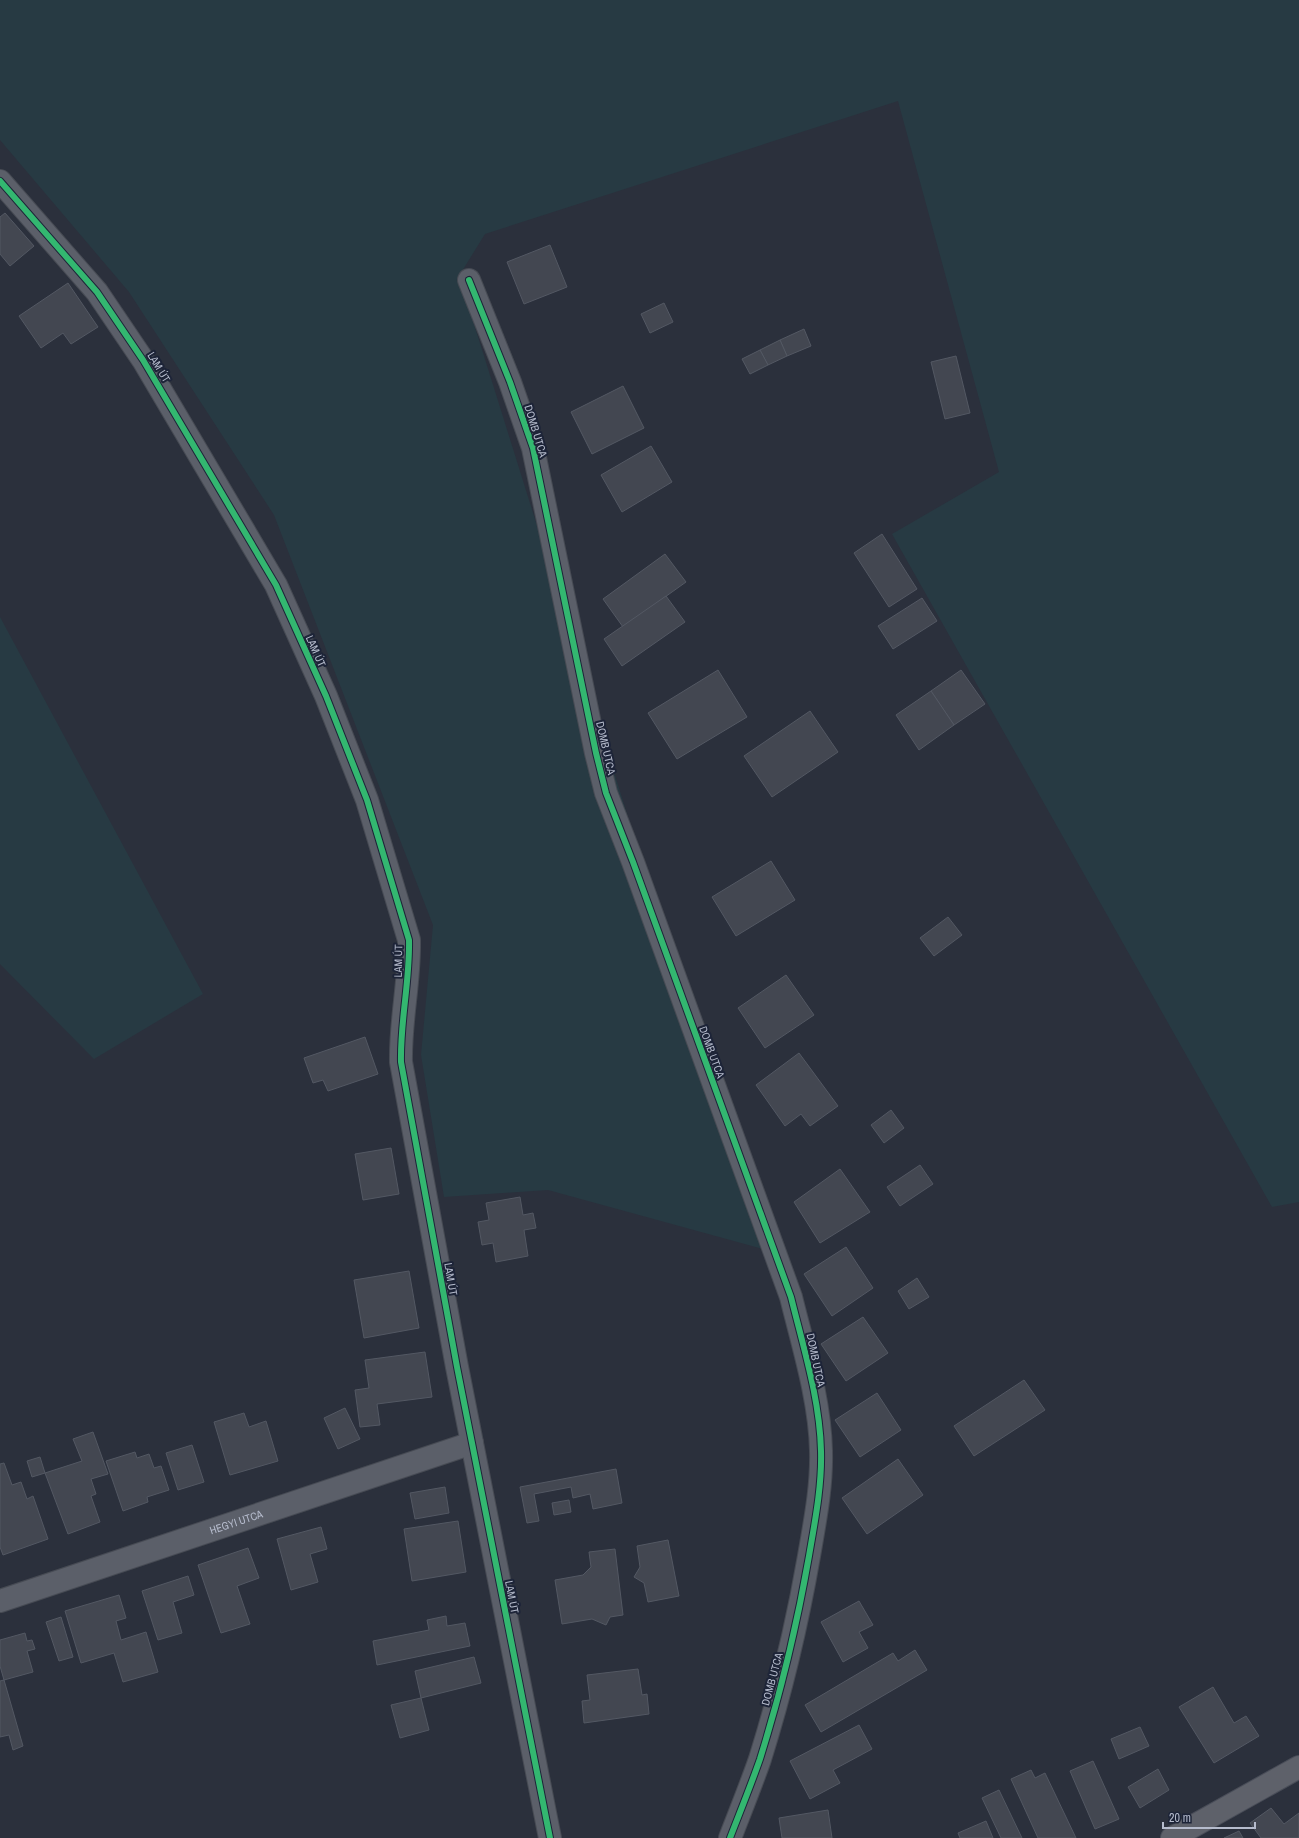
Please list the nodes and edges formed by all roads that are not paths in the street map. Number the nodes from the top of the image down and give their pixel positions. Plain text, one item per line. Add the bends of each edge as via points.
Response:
1 (0, 181) edge
2 (468, 280) dead end
3 (472, 1444) junction
4 (0, 1601) edge
5 (1299, 1768) edge
6 (550, 1838) edge
7 (730, 1838) edge
8 (1172, 1838) edge

1 - 3 street, LAM ÚT via 97,292 143,360 276,586 326,696 367,800 409,940 410,959 401,1039 401,1062
2 - 7 street, DOMB UTCA via 510,382 533,448 606,793 791,1297 819,1421 821,1451 817,1510 793,1636 759,1760
3 - 4 street, HEGYI UTCA
3 - 6 street, LAM ÚT
5 - 8 main road

